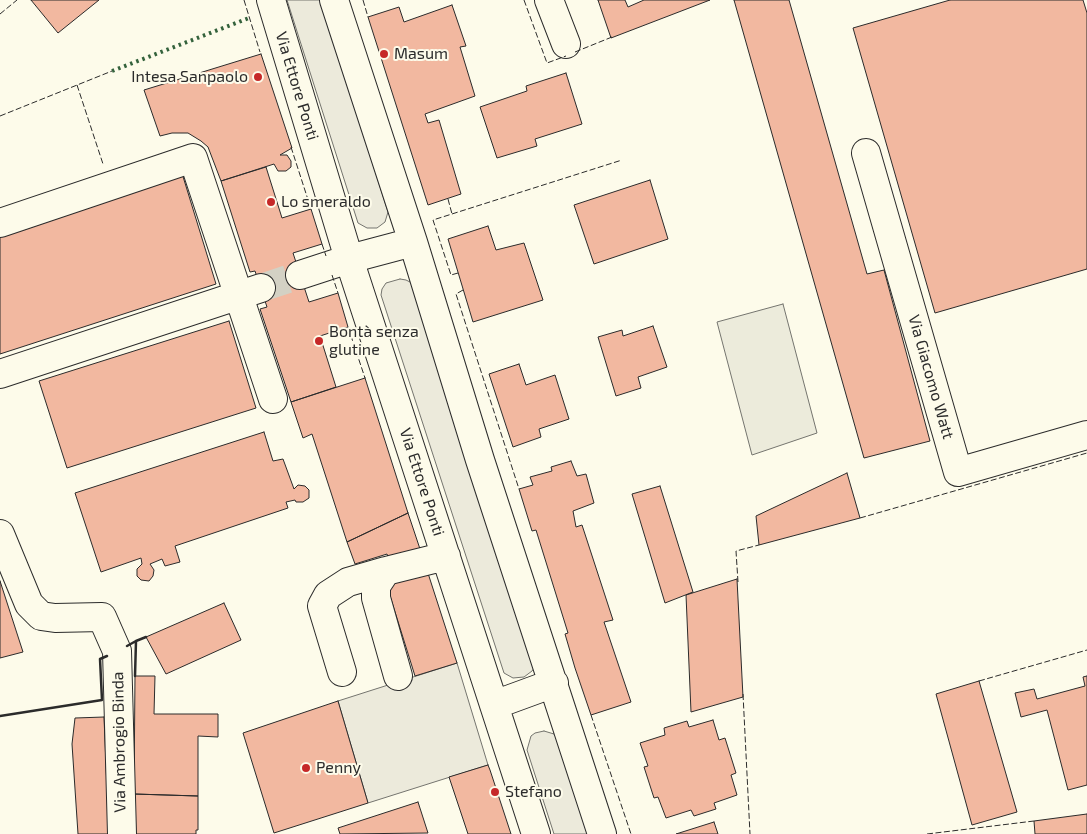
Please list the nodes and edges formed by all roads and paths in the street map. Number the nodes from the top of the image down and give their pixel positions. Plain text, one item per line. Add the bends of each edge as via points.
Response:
1 (271, 0) edge
2 (334, 0) edge
3 (549, 0) edge
4 (566, 44) dead end
5 (866, 153) dead end
6 (0, 223) edge
7 (413, 242) junction
8 (349, 259) junction
9 (300, 275) tunnel mouth
10 (250, 291) junction
11 (0, 374) edge
12 (273, 399) dead end
13 (1087, 435) edge
14 (0, 534) edge
15 (446, 556) junction
16 (386, 571) junction
17 (342, 672) dead end
18 (398, 676) dead end
19 (554, 683) junction
20 (494, 704) junction
21 (122, 834) edge
22 (536, 834) edge
23 (602, 834) edge

1 - 8 street, Via Ettore Ponti
2 - 7 street
3 - 4 street
5 - 13 street, Via Giacomo Watt via 958,472
6 - 10 street via 193,158
7 - 8 street
7 - 19 street
8 - 9 street
8 - 15 street, Via Ettore Ponti
10 - 11 street
10 - 12 street
14 - 21 street, Via Ambrogio Binda via 29,604 41,616 102,617 117,651
15 - 16 street
15 - 20 street, Via Ettore Ponti
16 - 17 street via 348,582 328,595 322,606
16 - 18 street via 376,586 376,598
19 - 20 street
19 - 23 street
20 - 22 street, Via Ettore Ponti

